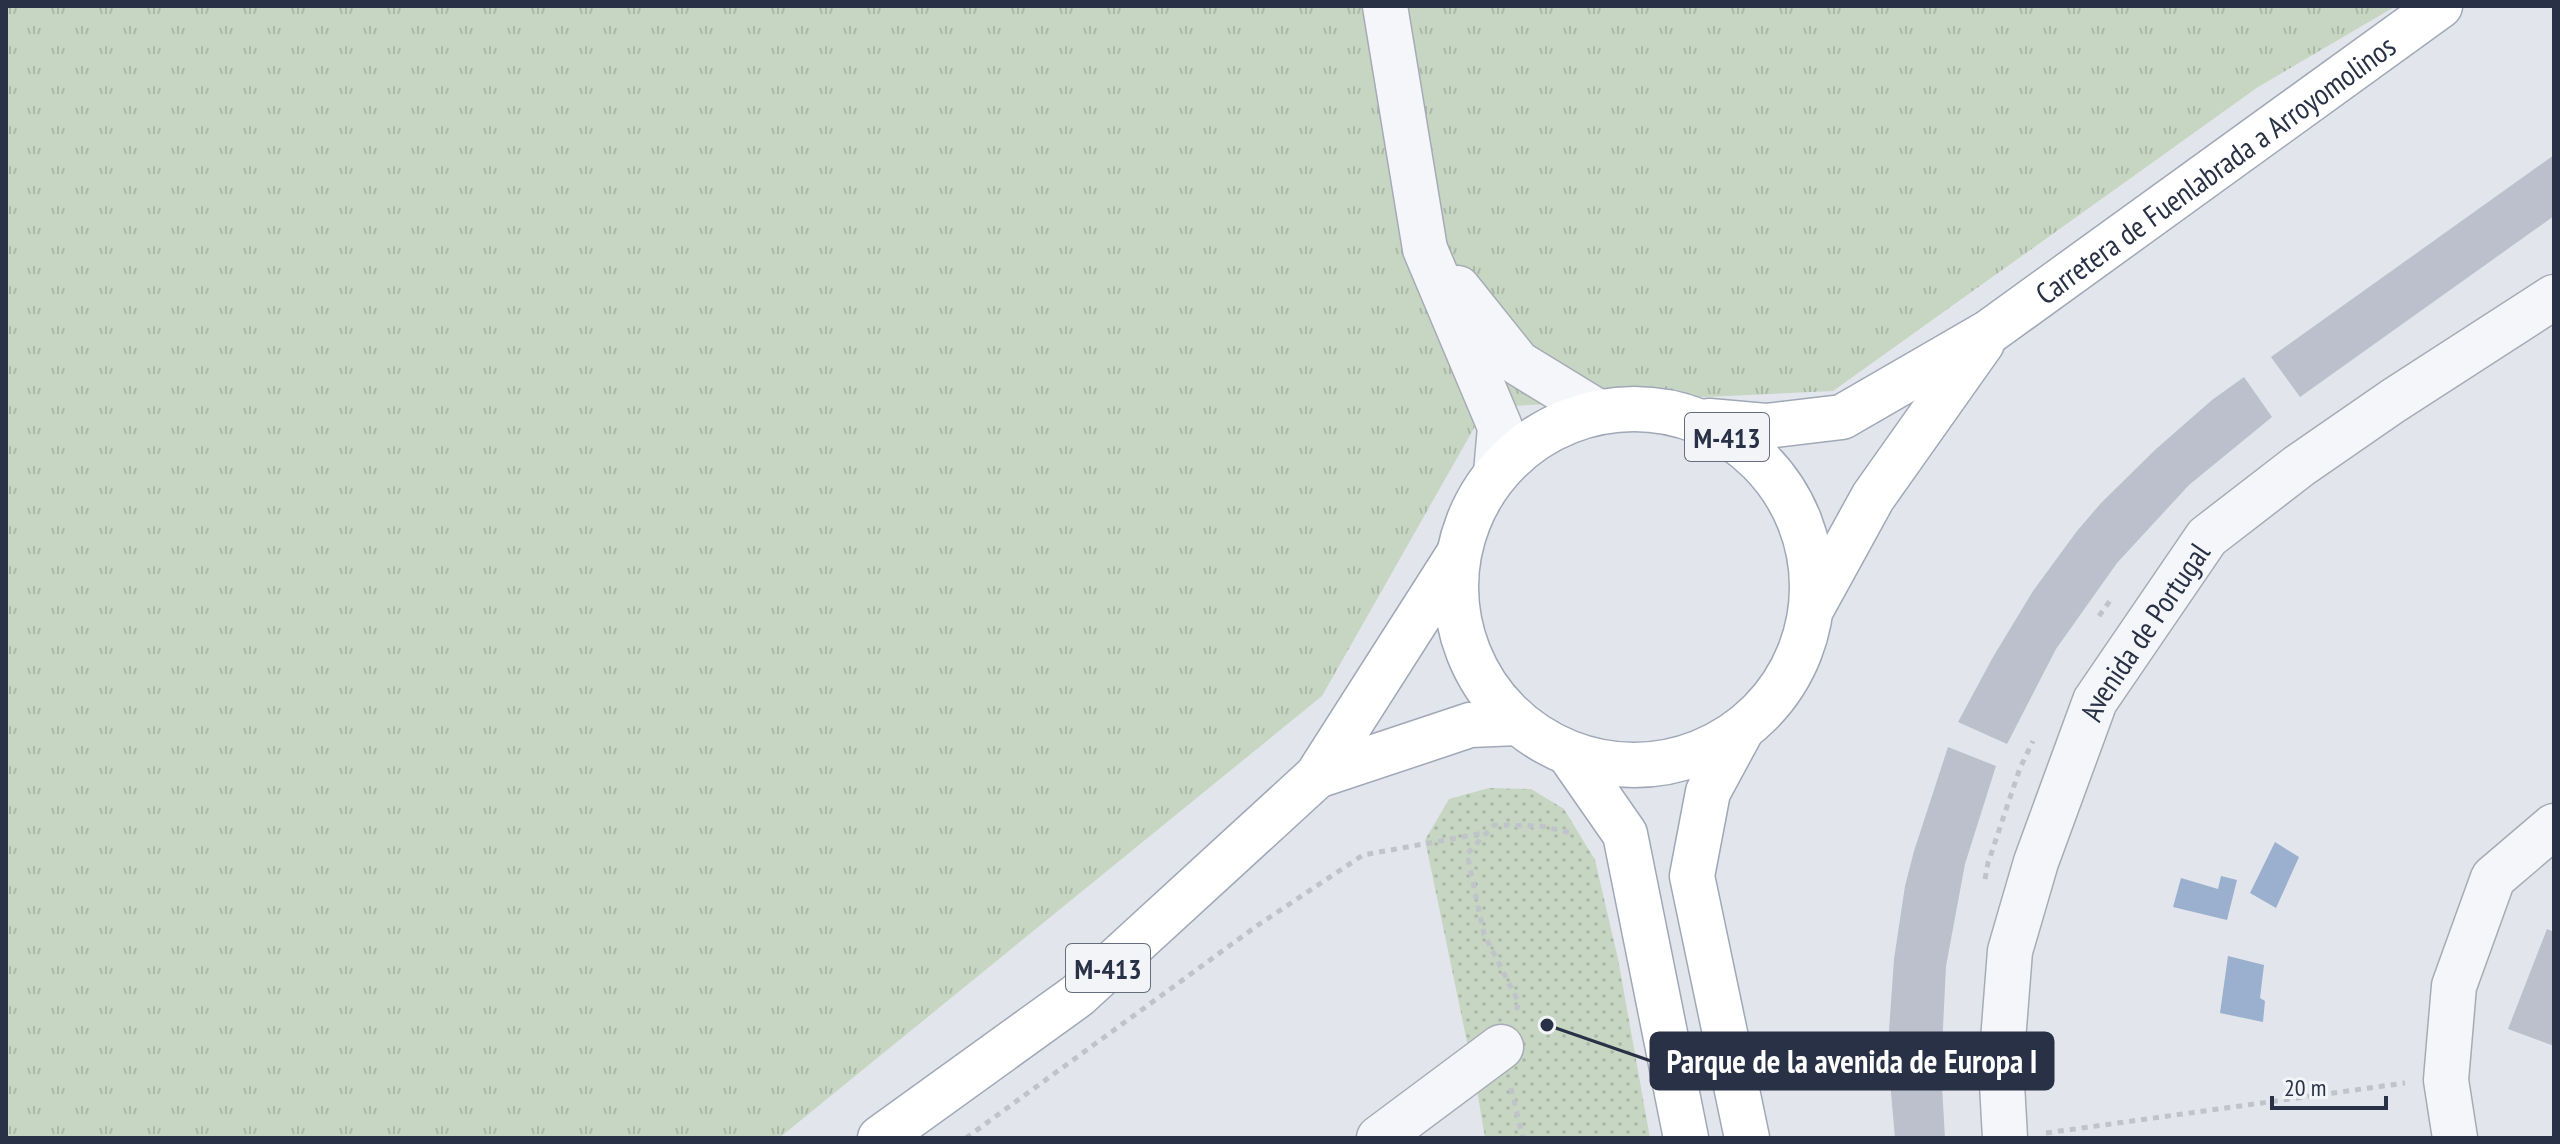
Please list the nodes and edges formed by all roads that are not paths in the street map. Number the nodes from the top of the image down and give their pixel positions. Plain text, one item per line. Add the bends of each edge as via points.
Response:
1 (1385, 6) edge
2 (2440, 6) edge
3 (1425, 249) junction
4 (2554, 297) edge
5 (1989, 332) junction
6 (1598, 412) junction
7 (1699, 420) junction
8 (1496, 473) junction
9 (1458, 555) junction
10 (1811, 610) junction
11 (1517, 723) junction
12 (1741, 731) junction
13 (1570, 755) junction
14 (1317, 776) junction
15 (2554, 826) edge
16 (1501, 1047) road end
17 (2021, 1136) edge
18 (880, 1138) edge
19 (1379, 1138) edge
20 (1686, 1138) edge
21 (1747, 1138) edge
22 (2455, 1138) edge

1 - 3 street
2 - 5 main road, Carretera de Fuenlabrada a Arroyomolinos / M-413
3 - 6 street via 1518,363
3 - 8 street via 1500,427
4 - 17 street, Avenida de Portugal via 2299,466 2207,537 2095,701 2036,862 2010,951 2001,1066
5 - 7 main road, Carretera de Fuenlabrada a Arroyomolinos / M-413 via 1842,417 1766,426
5 - 10 main road, Carretera de Fuenlabrada a Arroyomolinos / M-413 via 1873,497
6 - 7 main road, M-413 via 1649,409
6 - 8 main road, M-413 via 1542,434
7 - 10 main road, M-413 via 1749,451 1787,496 1809,551
8 - 9 main road, M-413 via 1472,511
9 - 11 main road, M-413 via 1457,617 1478,676
9 - 14 main road, M-413
10 - 12 main road, M-413 via 1799,656 1775,697
11 - 13 main road, M-413
11 - 14 main road, M-413 via 1470,725
12 - 13 main road, M-413 via 1688,758 1628,767
12 - 21 main road via 1708,792 1692,876
13 - 20 main road via 1625,834
14 - 18 main road, M-413 via 1077,996
15 - 22 street via 2493,878 2454,986 2446,1080
16 - 19 street

